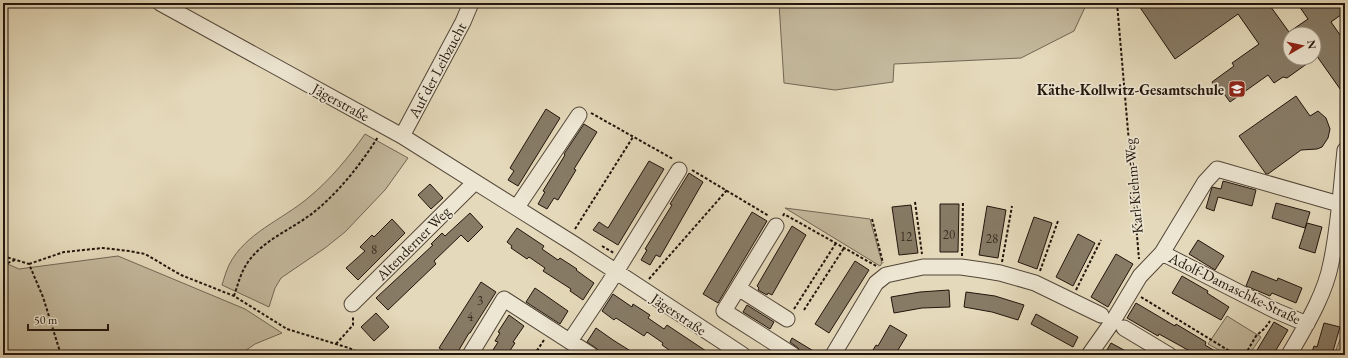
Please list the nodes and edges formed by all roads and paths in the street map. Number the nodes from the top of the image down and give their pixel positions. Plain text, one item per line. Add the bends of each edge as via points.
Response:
1 (160, 3) edge
2 (471, 3) edge
3 (1117, 3) edge
4 (579, 115) joint
5 (385, 127) junction
6 (402, 136) junction
7 (633, 137) junction
8 (1345, 150) edge
9 (680, 167) junction
10 (475, 182) junction
11 (727, 190) junction
12 (963, 201) dead end
13 (915, 202) dead end
14 (1340, 204) junction
15 (1012, 206) dead end
16 (517, 207) junction
17 (872, 219) dead end
18 (1058, 221) dead end
19 (778, 224) junction
20 (575, 229) dead end
21 (1101, 240) dead end
22 (836, 243) junction
23 (844, 248) junction
24 (1162, 253) junction
25 (3, 256) edge
26 (15, 259) junction
27 (29, 264) junction
28 (3, 265) edge
29 (1338, 265) edge
30 (923, 267) junction
31 (961, 267) junction
32 (616, 272) junction
33 (885, 273) junction
34 (1000, 273) junction
35 (1140, 276) junction
36 (1035, 284) junction
37 (641, 288) junction
38 (738, 288) junction
39 (1130, 291) junction
40 (234, 296) junction
41 (1071, 300) junction
42 (352, 304) joint
43 (804, 310) dead end
44 (1276, 311) junction
45 (1101, 316) dead end
46 (787, 319) joint
47 (1307, 324) junction
48 (1124, 328) dead end
49 (552, 329) junction
50 (570, 341) junction
51 (336, 344) junction
52 (1345, 347) edge
53 (61, 355) edge
54 (364, 355) edge
55 (470, 355) edge
56 (534, 355) edge
57 (591, 355) edge
58 (743, 355) edge
59 (793, 355) edge
60 (833, 355) edge
61 (1089, 355) edge
62 (1169, 355) edge
63 (1236, 355) edge
64 (1245, 355) edge
65 (1289, 355) edge
66 (1332, 355) edge

1 - 5 street, Jägerstraße
2 - 6 street, Auf der Leibzucht
3 - 35 path, Karl-Kiehm-Weg
4 - 7 path via 583,108
4 - 16 street
5 - 6 street, Jägerstraße
5 - 40 path via 360,164 331,197 315,212 260,248 248,261
6 - 10 street, Jägerstraße
7 - 9 path
7 - 20 path
8 - 14 street, Adolf-Damaschke-Straße
9 - 11 path
9 - 32 street
10 - 16 street, Jägerstraße
10 - 42 street, Altenderner Weg
11 - 19 path
11 - 37 path
12 - 31 path
13 - 30 path
14 - 24 street, Adolf-Damaschke-Straße via 1217,168 1205,182
14 - 29 street, Adolf-Damaschke-Straße
15 - 34 path
16 - 32 street, Jägerstraße
17 - 33 path
18 - 36 path
19 - 22 path via 784,214
19 - 38 street, Jägerstraße
21 - 41 path
22 - 23 path
22 - 46 path
23 - 33 path
23 - 43 path
24 - 35 street, Adolf-Damaschke-Straße
24 - 44 street, Adolf-Damaschke-Straße
25 - 26 path
26 - 27 path
26 - 28 path
27 - 40 path via 64,252 103,248 129,251 145,254 181,275
27 - 53 path via 43,297
29 - 47 street, Adolf-Damaschke-Straße
30 - 31 street
30 - 33 street
31 - 34 street
32 - 37 street, Jägerstraße
32 - 50 street
33 - 60 street via 876,283
34 - 36 street
35 - 39 street
36 - 41 street
37 - 58 street, Jägerstraße
38 - 46 street
38 - 59 street, Jägerstraße via 724,311
39 - 61 street
39 - 63 path
40 - 51 path via 287,329
41 - 45 street
42 - 51 path via 353,325
44 - 47 street, Adolf-Damaschke-Straße
44 - 64 path
47 - 65 street, Adolf-Damaschke-Straße
48 - 62 street
49 - 50 street
49 - 55 street via 504,299
49 - 56 path
50 - 57 street
51 - 54 path
52 - 66 path

